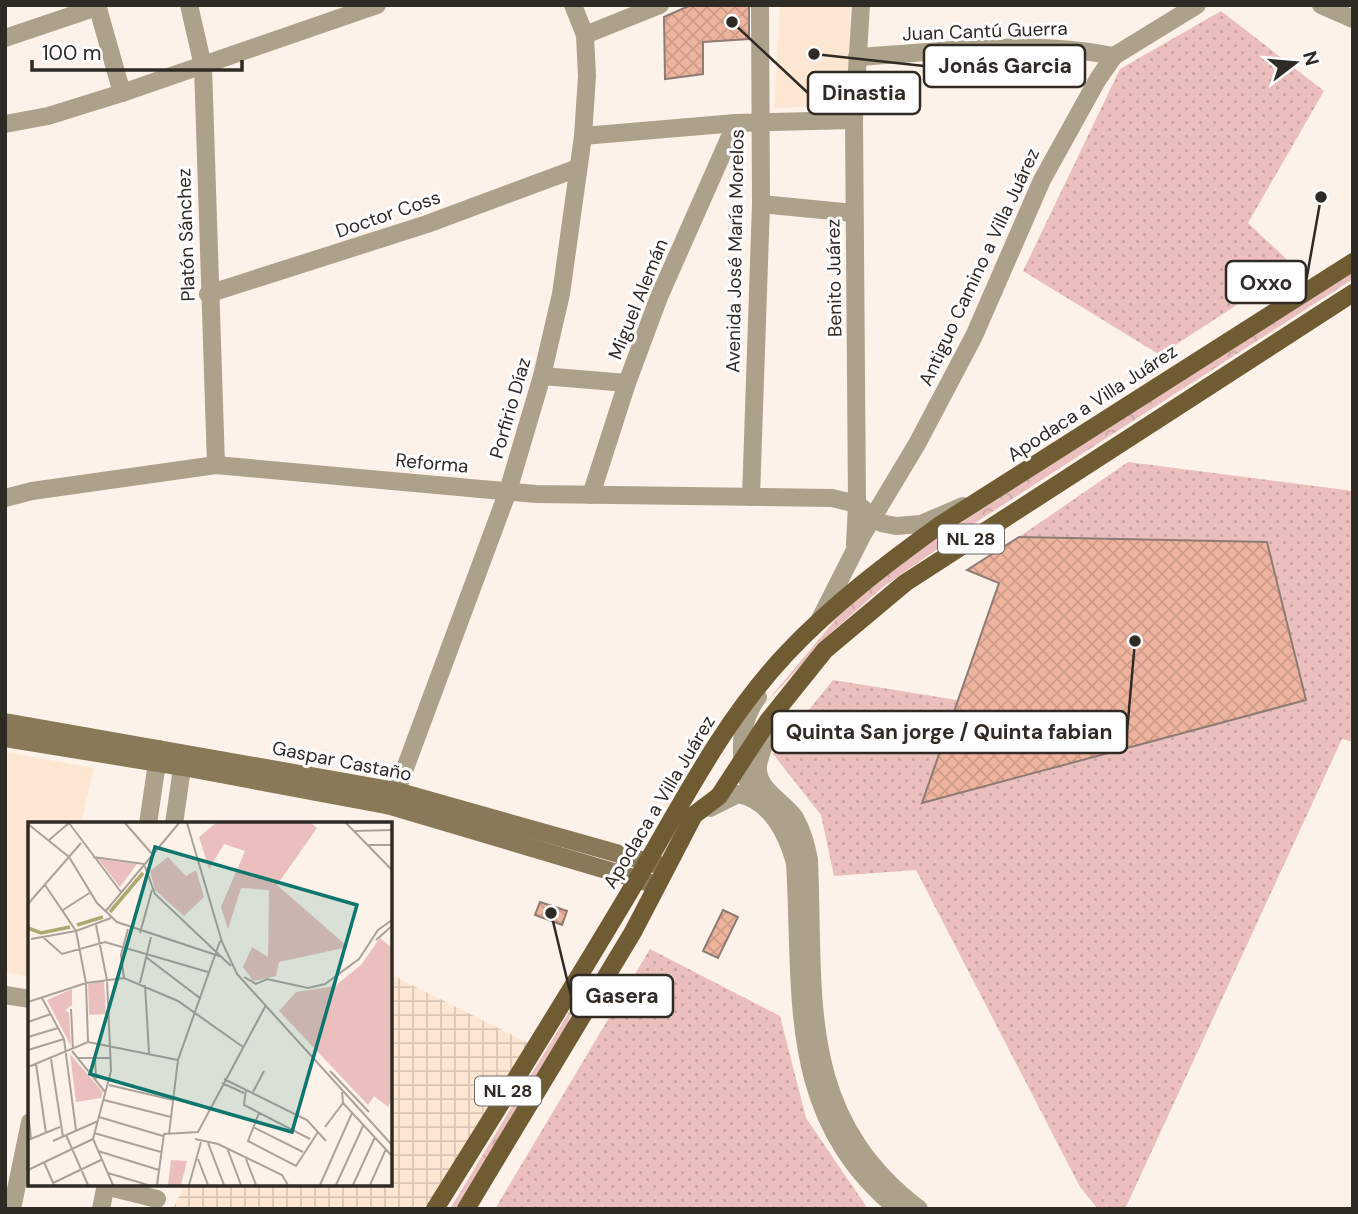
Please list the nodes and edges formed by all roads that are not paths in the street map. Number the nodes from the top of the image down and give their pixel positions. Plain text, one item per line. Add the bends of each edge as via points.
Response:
1 (189, 5) edge
2 (377, 5) edge
3 (573, 5) edge
4 (660, 5) edge
5 (760, 5) edge
6 (861, 5) edge
7 (1197, 5) edge
8 (1321, 5) edge
9 (97, 6) edge
10 (1353, 19) edge
11 (586, 35) junction
12 (5, 38) edge
13 (1114, 56) junction
14 (857, 57) junction
15 (202, 66) junction
16 (122, 93) junction
17 (854, 120) junction
18 (758, 123) junction
19 (5, 124) edge
20 (736, 124) junction
21 (583, 136) junction
22 (579, 168) junction
23 (761, 204) junction
24 (854, 213) junction
25 (1353, 262) edge
26 (1353, 293) edge
27 (208, 294) junction
28 (542, 376) junction
29 (627, 383) junction
30 (216, 465) junction
31 (5, 487) edge
32 (32, 491) junction
33 (508, 491) junction
34 (591, 495) junction
35 (751, 497) junction
36 (5, 498) edge
37 (977, 502) junction
38 (863, 510) junction
39 (819, 621) junction
40 (789, 651) junction
41 (781, 703) junction
42 (5, 722) edge
43 (5, 738) edge
44 (158, 756) junction
45 (743, 757) junction
46 (184, 760) junction
47 (394, 798) junction
48 (758, 801) junction
49 (692, 819) junction
50 (148, 822) edge
51 (174, 822) edge
52 (657, 864) junction
53 (638, 878) junction
54 (657, 885) junction
55 (5, 995) edge
56 (28, 999) edge
57 (28, 1132) edge
58 (106, 1186) edge
59 (110, 1186) edge
60 (157, 1199) dead end
61 (12, 1209) edge
62 (101, 1209) edge
63 (435, 1209) edge
64 (466, 1209) edge
65 (898, 1209) edge
66 (919, 1209) edge

1 - 15 street, Platón Sánchez
2 - 15 street
3 - 11 street, Porfirio Díaz
4 - 11 street
5 - 18 street, Avenida José María Morelos
6 - 14 street, Benito Juárez
7 - 13 street, Antiguo Camino a Villa Juárez
8 - 10 street
9 - 12 street
9 - 16 street
11 - 21 street, Porfirio Díaz
13 - 14 street, Juan Cantú Guerra via 1077,48 1022,47
13 - 38 street, Antiguo Camino a Villa Juárez via 1061,142 974,336 917,444
14 - 17 street, Benito Juárez
15 - 16 street
15 - 27 street, Platón Sánchez
16 - 19 street
17 - 18 street
17 - 24 street, Benito Juárez
18 - 20 street
18 - 23 street, Avenida José María Morelos
20 - 21 street
20 - 29 street, Miguel Alemán via 659,297
21 - 22 street, Porfirio Díaz
22 - 27 street, Doctor Coss via 403,232
22 - 28 street, Porfirio Díaz via 561,294
23 - 24 street
23 - 35 street, Avenida José María Morelos
24 - 38 street, Benito Juárez
25 - 37 main road, Apodaca a Villa Juárez / NL 28
26 - 41 main road, Apodaca a Villa Juárez / NL 28 via 905,583 825,650
27 - 30 street, Platón Sánchez
28 - 29 street
28 - 33 street, Porfirio Díaz
29 - 34 street, Miguel Alemán
30 - 32 street, Reforma
30 - 33 street, Reforma
31 - 32 street
32 - 36 street, Reforma
33 - 34 street, Reforma
33 - 47 street, Porfirio Díaz
34 - 35 street, Reforma
35 - 38 street, Reforma via 832,498
37 - 38 street, Reforma via 909,527 881,523
37 - 39 main road, Apodaca a Villa Juárez / NL 28 via 882,566
38 - 39 street, Antiguo Camino a Villa Juárez via 855,550
39 - 40 main road, Apodaca a Villa Juárez / NL 28
40 - 45 street via 750,708 743,725
40 - 52 main road, Apodaca a Villa Juárez / NL 28 via 716,744
41 - 45 main road, Apodaca a Villa Juárez / NL 28
41 - 66 street via 758,765 759,777 804,834 809,860 815,1027 823,1074 844,1124 899,1194
42 - 44 main road, Gaspar Castaño
43 - 44 main road, Gaspar Castaño
44 - 46 main road, Gaspar Castaño
44 - 50 street
45 - 48 street via 747,781
45 - 49 main road, Apodaca a Villa Juárez / NL 28 via 719,796
46 - 47 main road, Gaspar Castaño
46 - 51 street
47 - 52 main road, Gaspar Castaño
47 - 53 main road, Gaspar Castaño
48 - 49 street via 738,794
48 - 65 street via 782,829 795,863 803,1037 819,1103 857,1167
49 - 52 main road, Apodaca a Villa Juárez / NL 28
52 - 53 main road, Apodaca a Villa Juárez / NL 28
52 - 54 main road, Apodaca a Villa Juárez / NL 28
53 - 54 main road, Gaspar Castaño
53 - 63 main road, Apodaca a Villa Juárez / NL 28
54 - 64 main road, Apodaca a Villa Juárez / NL 28
55 - 56 street
57 - 61 street
58 - 62 street
59 - 60 street

